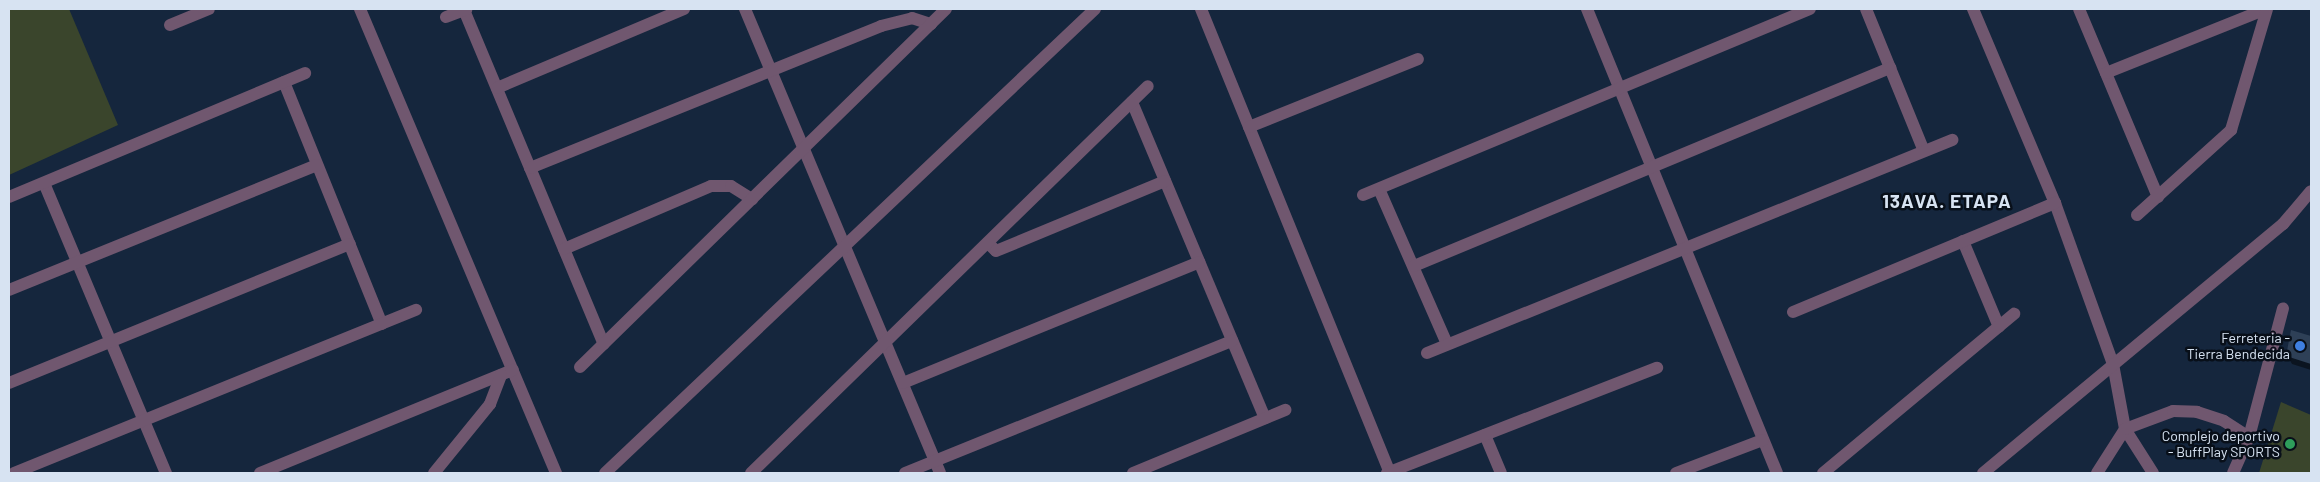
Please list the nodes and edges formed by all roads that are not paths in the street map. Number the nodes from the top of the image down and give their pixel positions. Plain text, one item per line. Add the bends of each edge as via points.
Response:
1 (209, 9) edge
2 (360, 9) edge
3 (466, 9) edge
4 (684, 9) edge
5 (745, 9) edge
6 (946, 9) edge
7 (1095, 9) edge
8 (1201, 9) edge
9 (1587, 9) edge
10 (1810, 9) edge
11 (1866, 9) edge
12 (1973, 9) edge
13 (2079, 9) edge
14 (2266, 9) edge
15 (446, 18) dead end
16 (931, 24) junction
17 (170, 25) dead end
18 (1418, 59) dead end
19 (768, 68) junction
20 (1890, 68) junction
21 (305, 73) dead end
22 (2106, 73) junction
23 (284, 82) junction
24 (1148, 86) dead end
25 (497, 88) junction
26 (1618, 88) junction
27 (1132, 102) junction
28 (1249, 127) junction
29 (1952, 140) dead end
30 (802, 150) junction
31 (1924, 152) junction
32 (317, 165) junction
33 (530, 168) junction
34 (1651, 168) junction
35 (1166, 181) junction
36 (44, 183) junction
37 (1380, 189) junction
38 (2311, 191) edge
39 (1363, 195) dead end
40 (9, 197) edge
41 (2158, 197) junction
42 (752, 199) junction
43 (2055, 203) junction
44 (2137, 215) dead end
45 (1963, 241) junction
46 (988, 243) junction
47 (350, 244) junction
48 (844, 245) junction
49 (1683, 246) junction
50 (564, 249) junction
51 (77, 262) junction
52 (1199, 262) junction
53 (1414, 266) junction
54 (9, 290) edge
55 (2283, 308) dead end
56 (416, 310) dead end
57 (1793, 312) dead end
58 (2014, 314) dead end
59 (382, 324) junction
60 (1999, 327) junction
61 (1232, 340) junction
62 (110, 341) junction
63 (886, 342) junction
64 (604, 344) junction
65 (1447, 344) junction
66 (1427, 352) dead end
67 (2113, 364) junction
68 (580, 367) dead end
69 (1657, 368) dead end
70 (507, 372) junction
71 (9, 383) edge
72 (903, 383) junction
73 (1284, 410) dead end
74 (1265, 418) junction
75 (143, 421) junction
76 (2125, 429) junction
77 (1485, 434) junction
78 (2249, 437) junction
79 (1763, 440) junction
80 (935, 461) junction
81 (14, 473) edge
82 (166, 473) edge
83 (260, 473) edge
84 (434, 473) edge
85 (556, 473) edge
86 (605, 473) edge
87 (751, 473) edge
88 (905, 473) edge
89 (940, 473) edge
90 (1133, 473) edge
91 (1389, 473) edge
92 (1501, 473) edge
93 (1676, 473) edge
94 (1777, 473) edge
95 (1823, 473) edge
96 (1983, 473) edge
97 (2097, 473) edge
98 (2154, 473) edge
99 (2233, 473) edge

1 - 17 street
2 - 70 street
3 - 15 street
3 - 25 street
4 - 25 street
5 - 19 street
6 - 16 street
7 - 48 street
8 - 28 street
9 - 26 street
10 - 26 street
11 - 20 street
12 - 43 street
13 - 22 street
14 - 22 street
14 - 41 street via 2231,130
16 - 19 street via 912,18 881,26
16 - 30 street
18 - 28 street
19 - 30 street
19 - 33 street
20 - 31 street
20 - 34 street
21 - 23 street
22 - 41 street
23 - 32 street
23 - 36 street
24 - 27 street
25 - 33 street
26 - 34 street
26 - 37 street
27 - 35 street
27 - 46 street
28 - 91 street
29 - 31 street
30 - 42 street
30 - 48 street
31 - 49 street
32 - 47 street
32 - 51 street
33 - 50 street
34 - 49 street
34 - 53 street
35 - 46 street via 996,251
35 - 52 street
36 - 40 street
36 - 51 street
37 - 39 street
37 - 53 street
38 - 67 street via 2283,224
41 - 44 street
42 - 50 street via 731,186 712,186
42 - 64 street
43 - 45 street
43 - 67 street
45 - 57 street
45 - 60 street
46 - 63 street
47 - 59 street
47 - 62 street
48 - 63 street
48 - 86 street
49 - 65 street
49 - 79 street
50 - 64 street
51 - 54 street
51 - 62 street
52 - 61 street
52 - 72 street
53 - 65 street
55 - 78 street
56 - 59 street
58 - 60 street
59 - 75 street
60 - 95 street
61 - 74 street
61 - 80 street
62 - 71 street
62 - 75 street
63 - 72 street
63 - 87 street
64 - 68 street
65 - 66 street
67 - 76 street
67 - 96 street
69 - 77 street
70 - 83 street
70 - 84 street via 490,404
70 - 85 street
72 - 80 street
73 - 74 street
74 - 90 street
75 - 81 street
75 - 82 street
76 - 78 street via 2173,411 2197,412
76 - 97 street
76 - 98 street
77 - 91 street
77 - 92 street
78 - 99 street
79 - 93 street
79 - 94 street
80 - 88 street
80 - 89 street

